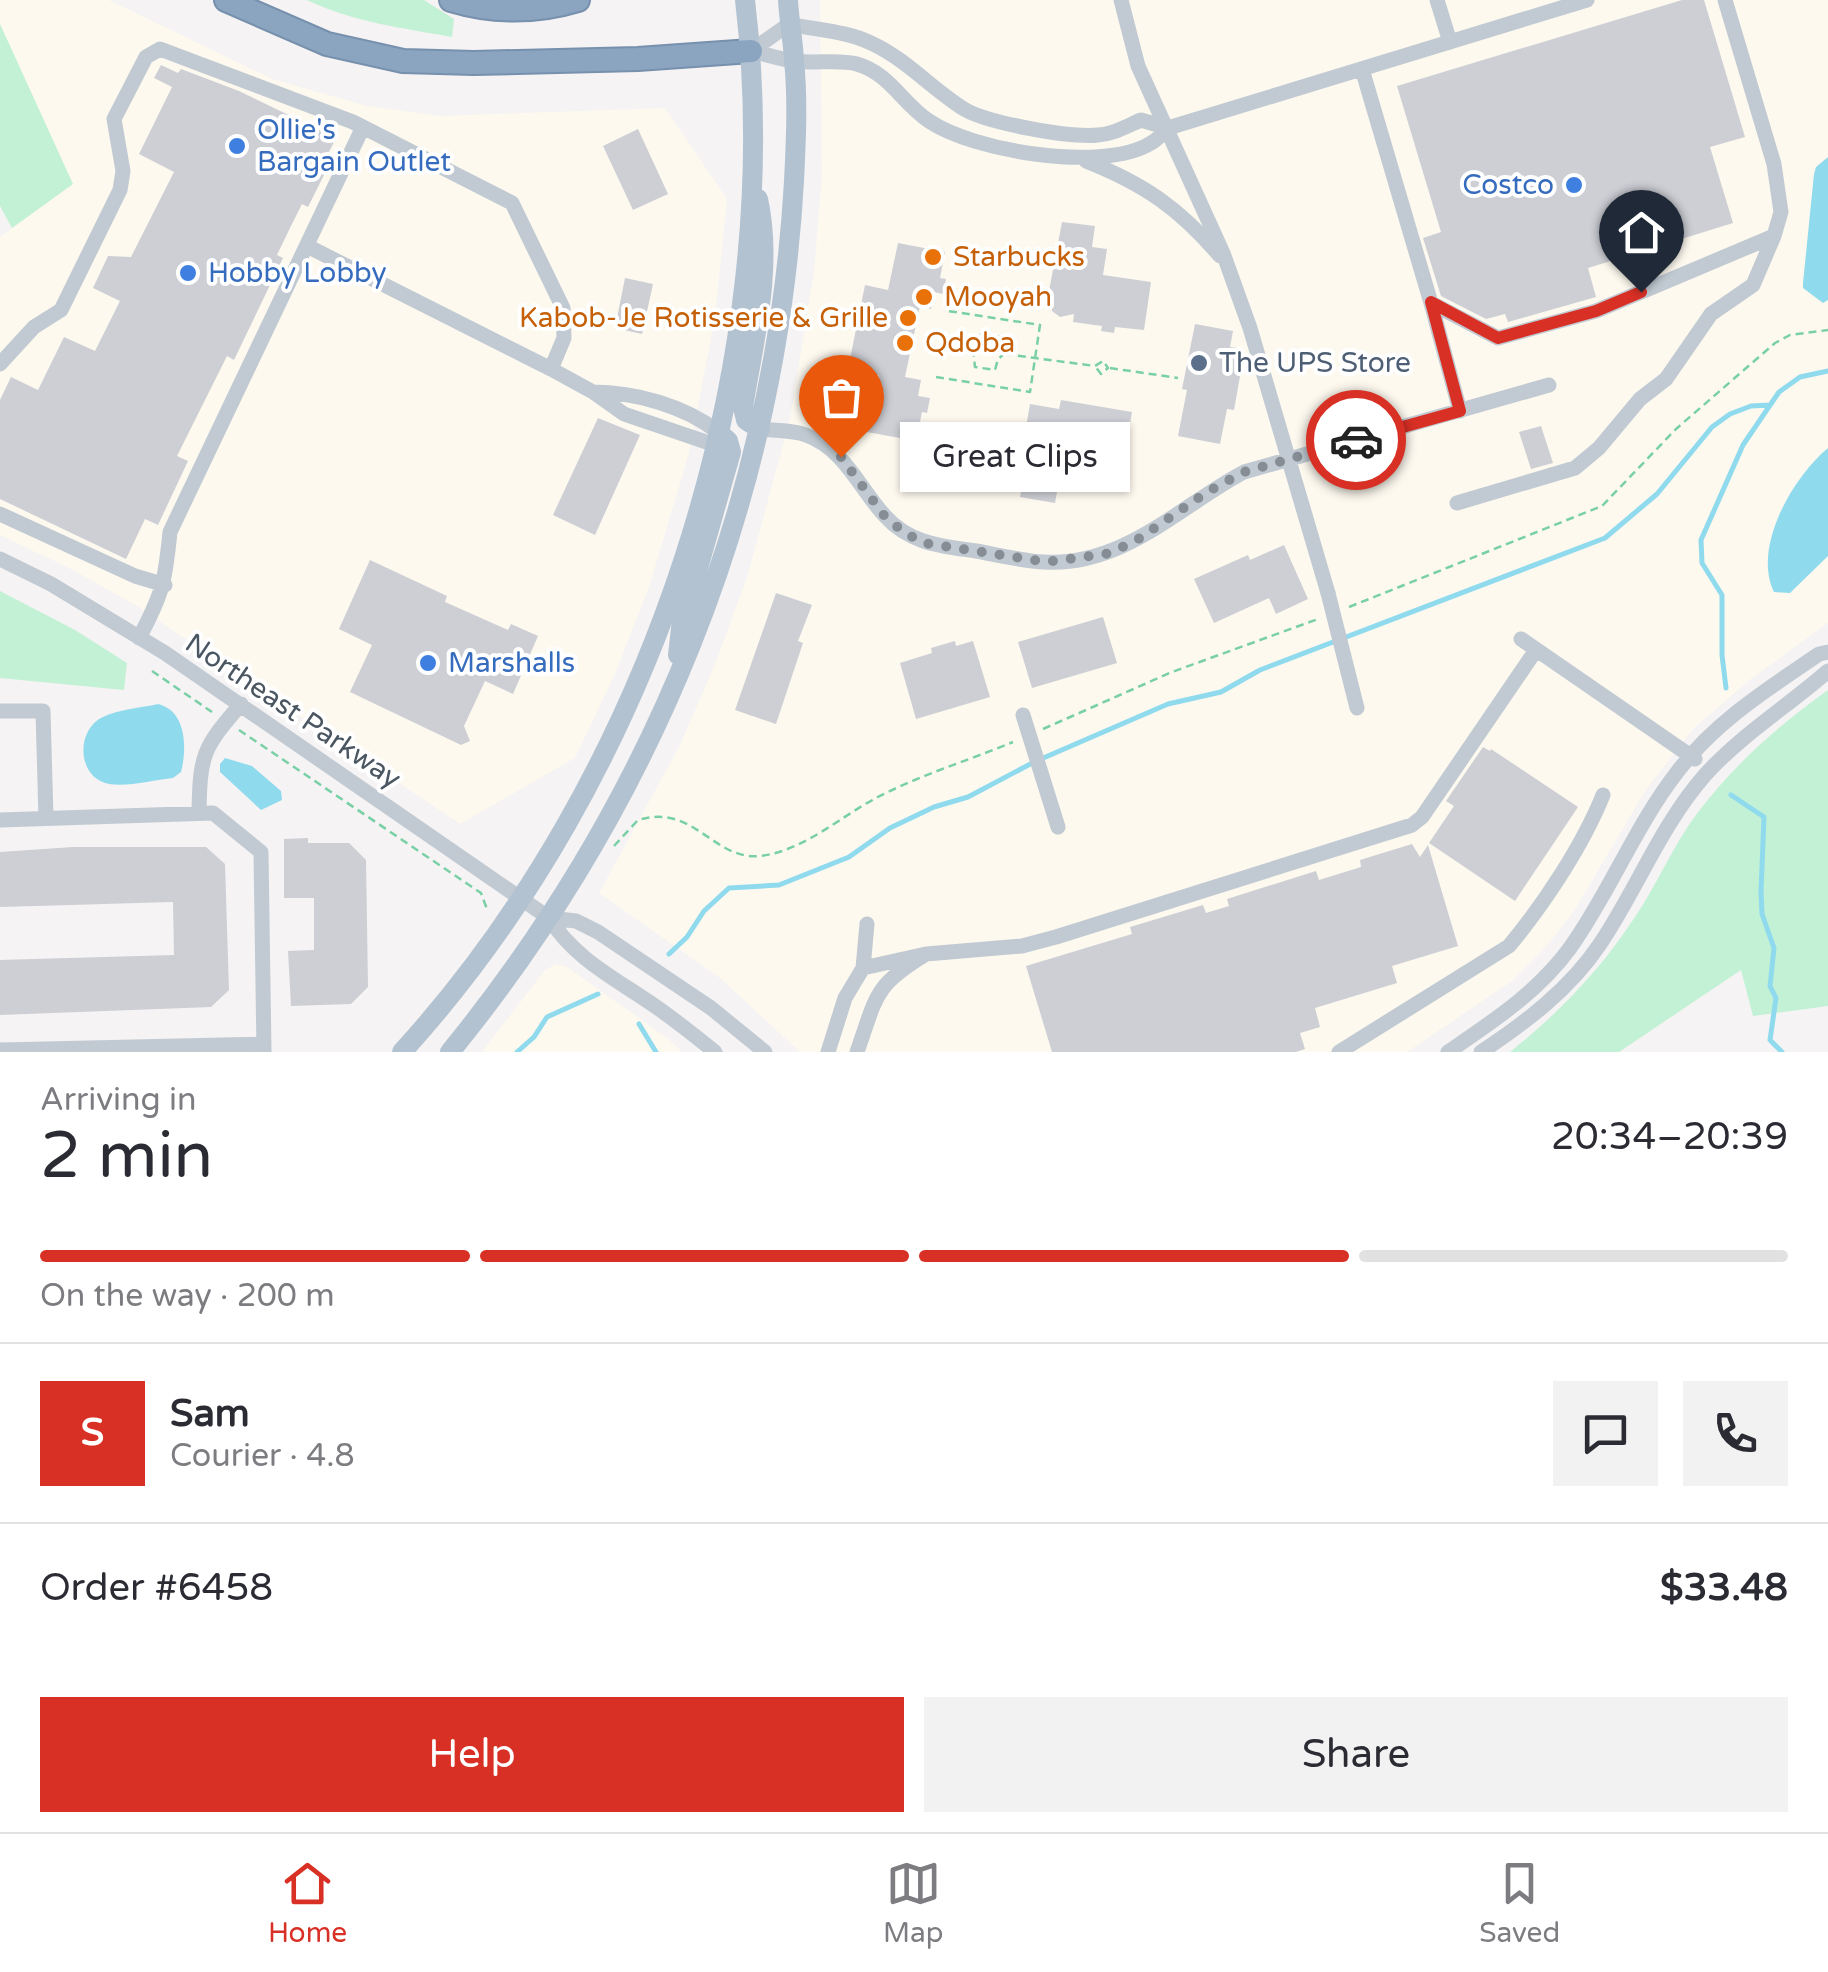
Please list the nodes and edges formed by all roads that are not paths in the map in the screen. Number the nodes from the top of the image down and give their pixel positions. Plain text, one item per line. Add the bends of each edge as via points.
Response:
1 (226, 0) edge
2 (451, 0) edge
3 (578, 0) edge
4 (746, 0) edge
5 (788, 0) edge
6 (1121, 0) edge
7 (1438, 0) edge
8 (1587, 0) edge
9 (1726, 0) edge
10 (789, 24) junction
11 (1450, 42) junction
12 (752, 50) junction
13 (794, 61) junction
14 (1362, 68) junction
15 (363, 127) junction
16 (1168, 128) junction
17 (1078, 158) junction
18 (753, 178) junction
19 (1774, 236) junction
20 (307, 246) junction
21 (1228, 264) junction
22 (1431, 302) junction
23 (0, 364) edge
24 (551, 369) junction
25 (1549, 385) dead end
26 (1460, 411) junction
27 (760, 429) junction
28 (716, 438) junction
29 (1288, 460) junction
30 (1457, 503) dead end
31 (0, 514) edge
32 (0, 559) edge
33 (165, 584) junction
34 (139, 638) junction
35 (1521, 639) dead end
36 (1536, 650) junction
37 (1828, 652) edge
38 (1828, 671) edge
39 (676, 676) junction
40 (241, 704) junction
41 (1357, 708) dead end
42 (0, 711) edge
43 (1023, 715) dead end
44 (1690, 756) junction
45 (1711, 770) junction
46 (1603, 795) dead end
47 (199, 812) junction
48 (46, 818) junction
49 (0, 820) edge
50 (1058, 828) dead end
51 (521, 898) junction
52 (549, 918) junction
53 (867, 924) dead end
54 (926, 954) junction
55 (863, 968) junction
56 (836, 1026) junction
57 (264, 1048) edge
58 (0, 1050) edge
59 (402, 1052) edge
60 (450, 1052) edge
61 (715, 1052) edge
62 (765, 1052) edge
63 (816, 1052) edge
64 (828, 1052) edge
65 (857, 1052) edge
66 (1339, 1052) edge
67 (1448, 1052) edge
68 (1481, 1052) edge

1 - 12 highway via 327,44 404,60 638,59
2 - 3 highway via 523,10
4 - 12 main road
5 - 10 main road
6 - 16 street via 1138,66
7 - 11 street
8 - 11 street
9 - 19 street via 1774,164 1782,212
10 - 12 street
10 - 13 main road
10 - 16 street via 867,40 981,118 1079,135 1100,136 1141,120
11 - 14 street
12 - 13 street
12 - 18 main road
13 - 17 street via 856,64 879,74 925,119 970,141
13 - 27 main road via 788,254
14 - 16 street
14 - 22 street
15 - 20 street
15 - 23 street via 160,49 151,52 114,119 120,190 61,310 34,327
15 - 24 street via 512,203 564,308 564,338
16 - 17 street via 1134,150
16 - 21 street
17 - 21 street via 1152,192
18 - 27 main road via 764,226 743,407 746,420
18 - 28 main road via 737,333
19 - 22 street via 1596,311 1498,338
19 - 30 street via 1753,285 1711,314 1666,379 1599,448 1575,468
20 - 24 street
20 - 33 street via 170,532
21 - 29 street
22 - 26 street
24 - 28 street via 593,392 622,392 700,418
25 - 26 street
26 - 29 street
27 - 29 street via 822,443 841,457 886,518 923,543 1046,562 1106,554 1244,472
27 - 39 main road via 747,485
28 - 39 main road via 728,440 731,452 681,628
28 - 51 main road via 686,550 614,736
29 - 41 street, bridge
31 - 33 street
32 - 34 street, Northeast Parkway
33 - 34 street
34 - 40 street, Northeast Parkway
35 - 36 street
36 - 44 street
36 - 54 street via 1412,825 1056,937
37 - 44 street via 1746,704
38 - 45 street
39 - 52 main road via 616,808
40 - 47 street via 200,764
40 - 51 street, Northeast Parkway
42 - 48 street via 43,711
43 - 50 street, bridge
44 - 45 street
44 - 67 street via 1636,832 1570,948 1503,1014
45 - 68 street via 1682,804 1599,946 1544,1006
46 - 66 street via 1509,946
47 - 48 street
47 - 57 street via 212,814 261,852
48 - 49 street
51 - 52 street, Northeast Parkway
51 - 59 main road
52 - 60 main road
52 - 61 street, Northeast Parkway via 582,957
52 - 62 street, Northeast Parkway via 598,932
53 - 55 street
54 - 55 street
54 - 65 street via 879,991
55 - 56 street
56 - 63 street
56 - 64 street
57 - 58 street

